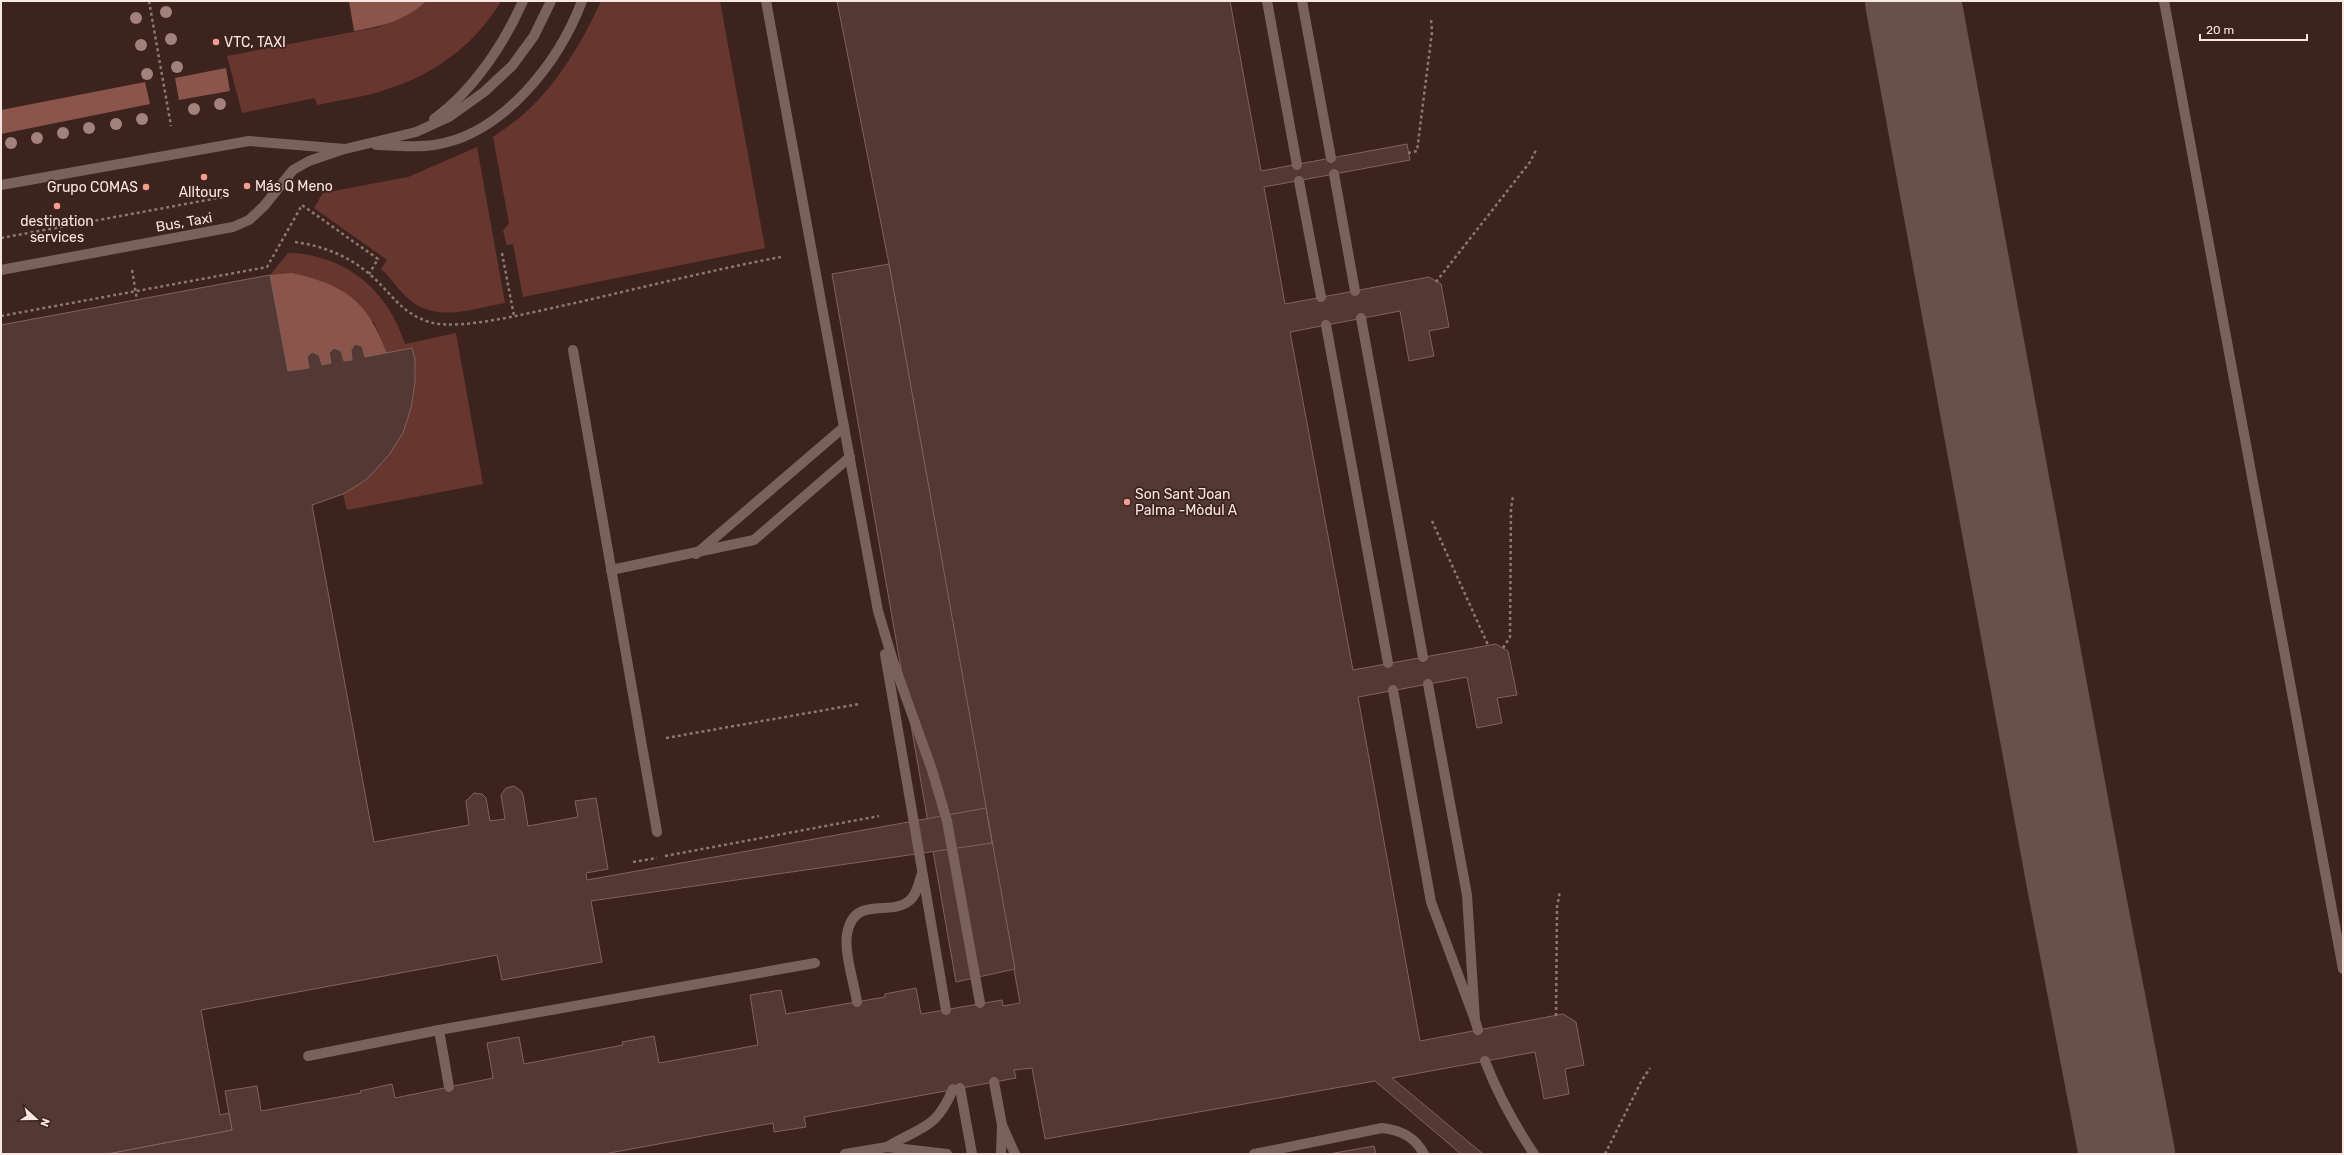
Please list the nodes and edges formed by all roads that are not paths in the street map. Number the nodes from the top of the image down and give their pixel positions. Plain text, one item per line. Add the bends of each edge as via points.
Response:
1 (524, 1) edge
2 (551, 1) edge
3 (582, 1) edge
4 (766, 1) edge
5 (1267, 1) edge
6 (1302, 1) edge
7 (2164, 1) edge
8 (416, 132) junction
9 (362, 144) junction
10 (345, 149) junction
11 (1331, 158) dead end
12 (1297, 165) dead end
13 (1334, 174) dead end
14 (1300, 181) dead end
15 (1, 185) edge
16 (1, 270) edge
17 (1355, 291) dead end
18 (1321, 297) dead end
19 (1361, 318) dead end
20 (1326, 325) dead end
21 (573, 350) dead end
22 (844, 427) junction
23 (850, 457) junction
24 (696, 554) junction
25 (611, 570) junction
26 (878, 610) junction
27 (1423, 657) dead end
28 (1388, 663) dead end
29 (1428, 684) dead end
30 (1393, 690) dead end
31 (657, 832) dead end
32 (922, 874) junction
33 (814, 963) dead end
34 (2343, 969) edge
35 (857, 1002) dead end
36 (980, 1003) dead end
37 (946, 1010) dead end
38 (1475, 1020) junction
39 (439, 1030) junction
40 (1478, 1030) dead end
41 (308, 1056) dead end
42 (1485, 1061) dead end
43 (994, 1082) dead end
44 (449, 1087) dead end
45 (1002, 1126) junction
46 (887, 1146) junction
47 (845, 1154) edge
48 (947, 1154) edge
49 (972, 1154) edge
50 (1001, 1154) edge
51 (1015, 1154) edge
52 (1254, 1154) edge
53 (1424, 1154) edge
54 (1534, 1154) edge

1 - 8 street via 493,54 471,83 449,108
2 - 8 street via 534,36 512,66 484,92 449,117
3 - 9 street via 573,25 544,70 528,89 478,131 433,146
4 - 22 street
5 - 12 street
6 - 11 street
7 - 34 street
8 - 9 street
9 - 10 street, Bus, Taxi
10 - 15 street via 249,141
10 - 16 street, Bus, Taxi via 309,161 292,170 264,206 249,220 233,227
13 - 17 street
14 - 18 street
19 - 27 street
20 - 28 street
21 - 25 street
22 - 23 street
22 - 24 street
23 - 24 street via 754,540
23 - 26 street
24 - 25 street
25 - 31 street
26 - 32 street
26 - 36 street via 947,821
29 - 38 street via 1467,895
30 - 38 street via 1432,902
32 - 35 street via 910,901 863,910 851,923 847,935
32 - 37 street
33 - 39 street
38 - 40 street
39 - 41 street
39 - 44 street
42 - 54 street via 1510,1117
43 - 45 street
45 - 50 street
45 - 51 street
46 - 47 street
46 - 48 street
46 - 49 street via 930,1124 941,1114 957,1089
52 - 53 street via 1382,1128 1394,1129 1408,1135 1418,1143

